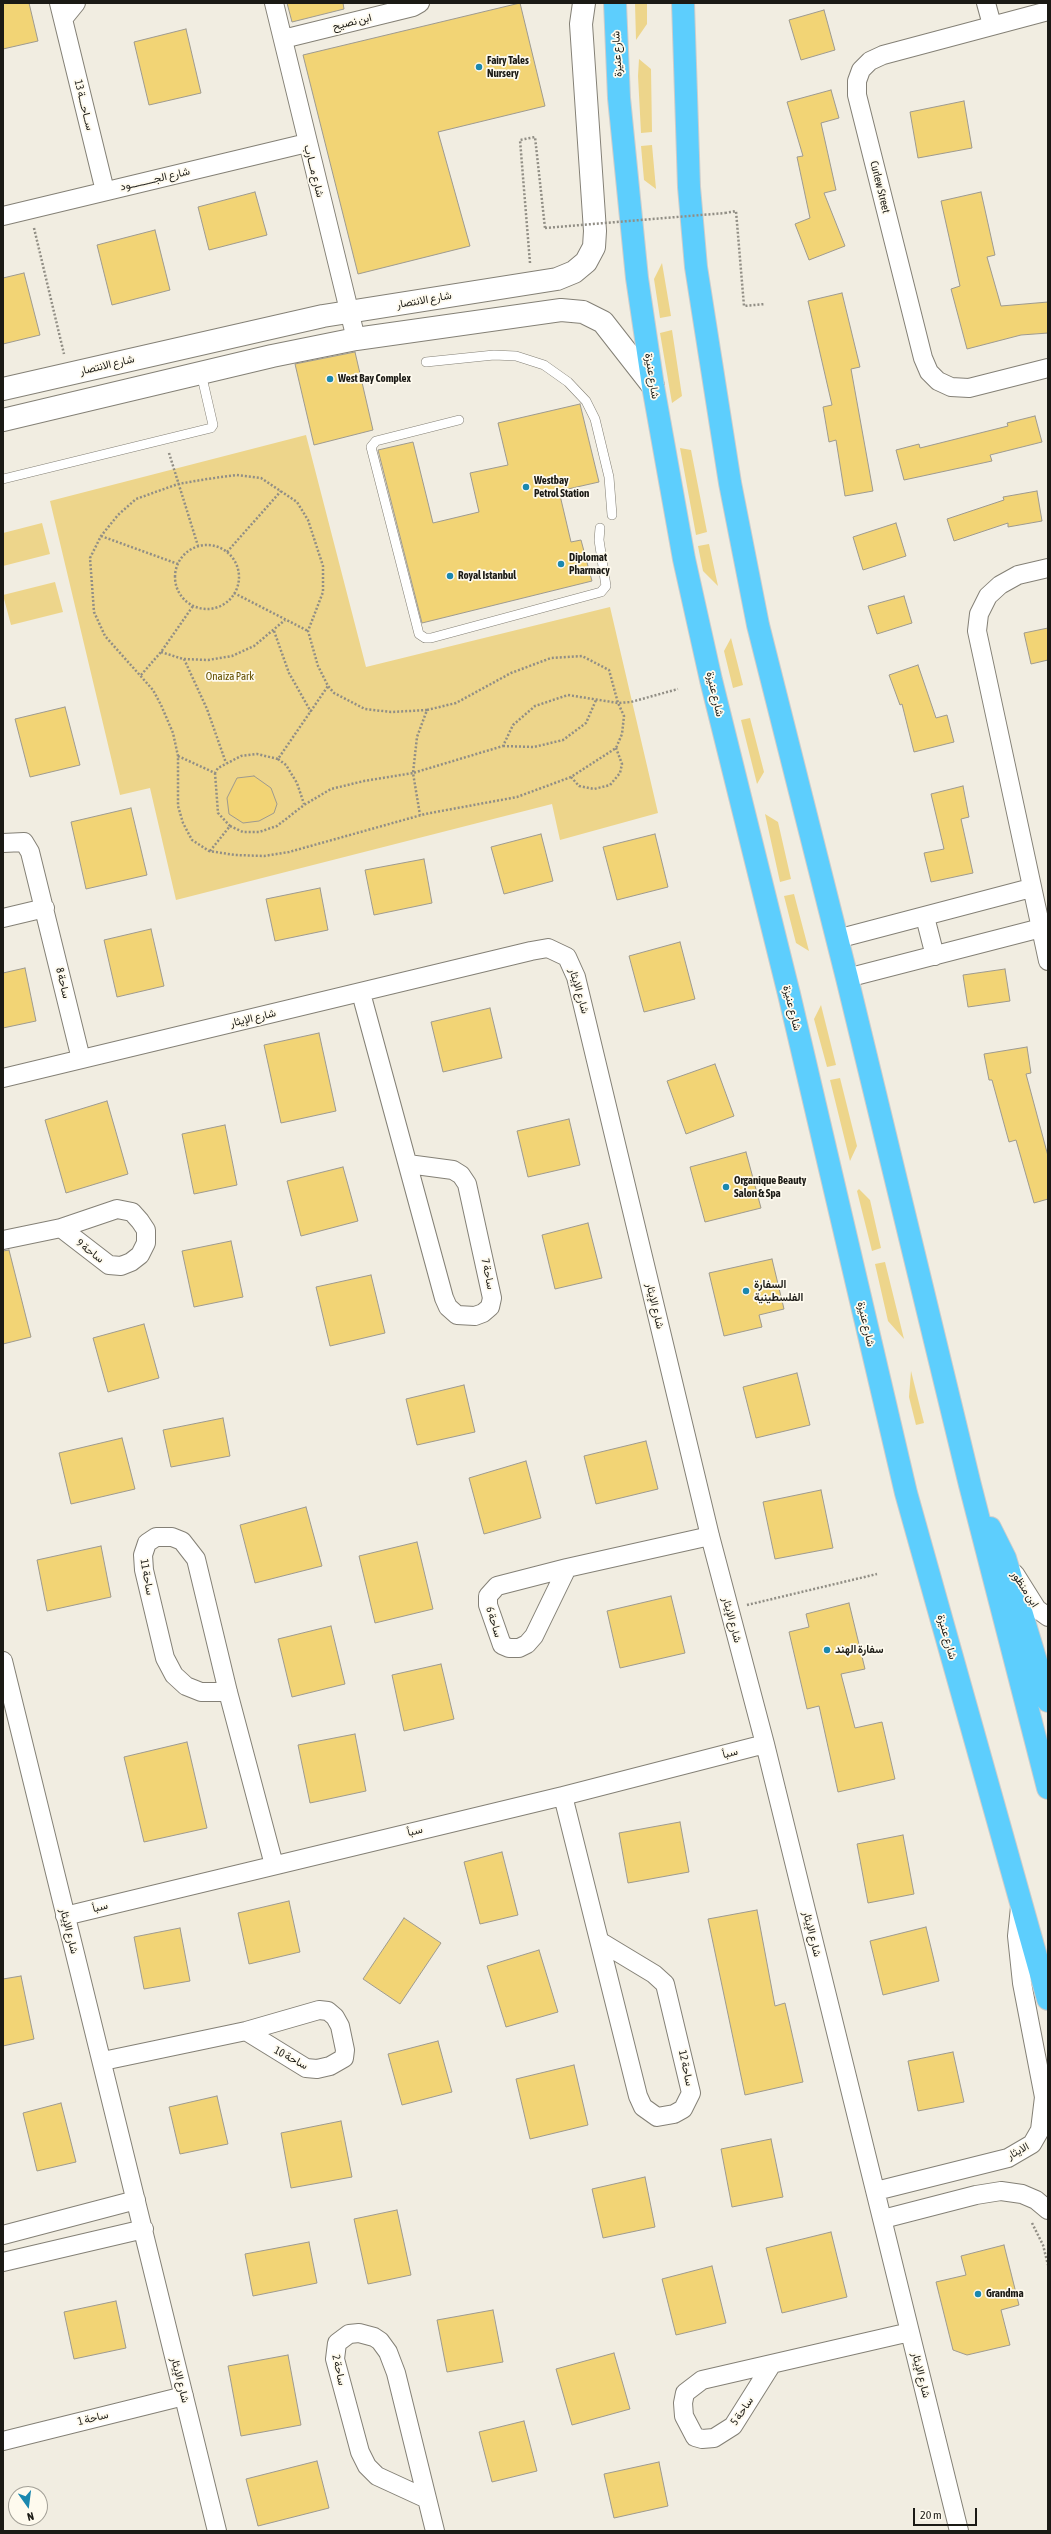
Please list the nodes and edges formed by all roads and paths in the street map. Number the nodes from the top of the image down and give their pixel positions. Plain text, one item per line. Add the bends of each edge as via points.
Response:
1 (76, 3) edge
2 (274, 3) edge
3 (420, 3) edge
4 (584, 3) edge
5 (615, 3) edge
6 (683, 3) edge
7 (986, 3) edge
8 (61, 11) edge
9 (1048, 11) edge
10 (992, 25) junction
11 (283, 39) junction
12 (307, 143) junction
13 (105, 191) junction
14 (30, 209) junction
15 (3, 216) edge
16 (530, 266) dead end
17 (765, 304) dead end
18 (348, 312) junction
19 (356, 339) junction
20 (426, 362) dead end
21 (1048, 368) edge
22 (202, 373) junction
23 (69, 374) junction
24 (653, 386) junction
25 (3, 389) edge
26 (3, 420) edge
27 (459, 420) dead end
28 (165, 439) junction
29 (3, 479) edge
30 (178, 484) junction
31 (281, 491) junction
32 (612, 515) dead end
33 (600, 528) dead end
34 (101, 536) junction
35 (198, 546) junction
36 (227, 552) junction
37 (178, 564) junction
38 (1048, 568) edge
39 (234, 593) junction
40 (193, 606) junction
41 (285, 620) junction
42 (274, 631) junction
43 (308, 631) junction
44 (161, 652) junction
45 (183, 659) junction
46 (141, 675) junction
47 (328, 686) junction
48 (678, 689) dead end
49 (596, 700) junction
50 (618, 703) junction
51 (427, 710) junction
52 (311, 712) junction
53 (503, 746) junction
54 (616, 748) junction
55 (178, 756) junction
56 (278, 759) junction
57 (226, 763) junction
58 (215, 773) junction
59 (413, 773) junction
60 (571, 777) junction
61 (304, 805) junction
62 (420, 815) junction
63 (230, 826) junction
64 (3, 843) edge
65 (209, 851) junction
66 (1031, 888) junction
67 (45, 908) junction
68 (925, 917) junction
69 (3, 918) edge
70 (1041, 928) junction
71 (837, 939) junction
72 (935, 956) junction
73 (1048, 960) edge
74 (847, 978) junction
75 (361, 993) junction
76 (81, 1059) junction
77 (3, 1078) edge
78 (408, 1164) junction
79 (61, 1228) dead end
80 (3, 1240) edge
81 (970, 1485) junction
82 (710, 1536) junction
83 (1005, 1558) junction
84 (567, 1568) junction
85 (877, 1574) dead end
86 (729, 1610) junction
87 (1048, 1617) edge
88 (3, 1661) edge
89 (228, 1692) junction
90 (1048, 1701) edge
91 (765, 1744) junction
92 (1048, 1788) edge
93 (562, 1796) junction
94 (274, 1865) junction
95 (1021, 1898) junction
96 (65, 1916) junction
97 (601, 1942) junction
98 (1048, 1999) edge
99 (246, 2031) junction
100 (103, 2062) junction
101 (876, 2191) junction
102 (136, 2200) junction
103 (1042, 2205) edge
104 (883, 2219) junction
105 (144, 2229) junction
106 (3, 2236) edge
107 (3, 2262) edge
108 (1048, 2265) edge
109 (910, 2332) junction
110 (772, 2364) junction
111 (184, 2396) junction
112 (3, 2441) edge
113 (427, 2499) junction
114 (217, 2531) edge
115 (435, 2531) edge
116 (959, 2531) edge

1 - 8 street, ســاحـــة 13
2 - 11 street, شارع مـــارب
3 - 11 street, ابن نصيح via 413,7
4 - 18 street, شارع الانتصار via 581,24 595,231 594,247 586,262 574,272 557,279
5 - 24 highway, شارع عنيزة via 620,106 637,278
6 - 71 highway via 688,187 696,267 730,483 758,625
7 - 10 street
8 - 13 street, ســاحـــة 13
9 - 10 street, Curlew Street
10 - 21 street, Curlew Street via 883,55 870,61 861,70 857,81 858,95 921,351 929,372 938,382 951,387 969,388
11 - 12 street, شارع مـــارب
12 - 13 street, شارع الجــــــــود
12 - 18 street, شارع مـــارب
13 - 14 street, شارع الجــــــــود
14 - 15 street, شارع الجــــــــود
14 - 23 path
16 - 17 path, bridge via 520,140 535,137 544,228 736,211 744,306
18 - 19 street, شارع مـــارب
18 - 23 street, شارع الانتصار
19 - 22 street
19 - 24 street via 574,310 592,315 603,322
20 - 32 lane via 494,355 516,356 544,365 568,382 586,401 595,419 609,477
22 - 26 street
22 - 28 lane via 212,427
23 - 25 street, شارع الانتصار
24 - 95 highway, شارع عنيزة via 684,559 711,680 789,994 906,1493
27 - 33 lane via 376,441 371,447 419,634 431,638 601,592 606,586 599,540
28 - 29 lane
28 - 30 path
30 - 31 path via 236,475 261,478
30 - 34 path via 136,499 118,515
30 - 35 path
31 - 36 path
31 - 43 path via 297,502 308,520 323,566 323,592
34 - 37 path
34 - 46 path via 90,558 94,612 105,636 125,662
35 - 36 path via 208,545
35 - 37 path via 189,550
36 - 39 path via 234,560 238,571
37 - 40 path via 175,574 179,592
38 - 66 street via 1018,575 1000,584 988,596 979,614 977,631
39 - 40 path via 221,606
39 - 41 path
40 - 44 path
41 - 42 path
41 - 43 path
42 - 45 path via 254,646 232,656 208,660
42 - 52 path via 289,673
43 - 47 path via 310,644
44 - 45 path
44 - 46 path
45 - 57 path via 207,709
46 - 55 path via 161,705 173,732
47 - 51 path via 334,693 365,709 391,712
47 - 52 path
48 - 50 path
49 - 50 path
49 - 53 path via 586,723 562,740 534,747
49 - 53 path via 568,695 535,706 513,726
50 - 51 path via 609,670 582,656 551,658 511,673 456,703
50 - 54 path via 624,716 622,734
51 - 59 path via 417,737
52 - 56 path
53 - 59 path
54 - 60 path
54 - 60 path via 622,764 620,773 610,785 594,789 579,786
55 - 58 path
55 - 65 path via 178,806 183,823 192,840
56 - 57 path via 257,754 241,756
56 - 61 path via 286,765 298,783
57 - 58 path
58 - 63 path via 218,813
59 - 61 path via 331,789
59 - 62 path
60 - 62 path via 517,797
61 - 63 path via 277,826 259,832 243,832
62 - 65 path via 289,852 264,856
63 - 65 path
64 - 67 street, ساحة 8 via 17,840 24,842 28,847
66 - 68 street
66 - 70 street
67 - 69 street
67 - 76 street, ساحة 8
68 - 71 street
68 - 72 street
70 - 72 street
70 - 73 street
71 - 74 highway
72 - 74 street
74 - 81 highway
75 - 76 street, شارع الإيثار
75 - 78 street, ساحة 7
75 - 82 street, شارع الإيثار via 548,948 567,957 576,977
76 - 77 street, شارع الإيثار
78 - 78 street, ساحة 7 via 448,1308 457,1315 475,1316 483,1313 490,1307 491,1291 467,1184 461,1175 453,1170
79 - 80 street
81 - 83 highway
81 - 92 highway
82 - 84 street, ساحة 6
82 - 86 street, شارع الإيثار
83 - 87 street, ابن منظور via 1037,1609
83 - 90 highway
84 - 84 street, ساحة 6 via 497,1586 491,1590 488,1605 502,1646 519,1648 534,1636
85 - 86 path
86 - 91 street, شارع الإيثار
88 - 96 street, شارع الإيثار
89 - 89 street, ساحة 11 via 196,1559 182,1541 172,1537 156,1537 147,1543 144,1563 165,1658 174,1675 186,1686 202,1692
89 - 94 street, ساحة 11
91 - 93 street, سبأ
91 - 101 street, شارع الإيثار
93 - 94 street, سبأ
93 - 97 street, ساحة 12
94 - 96 street, سبأ
95 - 98 highway, شارع عنيزة
95 - 101 street, الايثار via 1017,1936 1022,1983 1044,2097 1040,2130 1032,2144 1008,2158
96 - 100 street, شارع الإيثار
97 - 97 street, ساحة 12 via 638,2096 643,2107 657,2117 674,2114 683,2109 691,2093 665,1984 654,1974
99 - 99 street, ساحة 10 via 319,2010 328,2011 340,2026 344,2058 330,2066 306,2068
99 - 100 street, ساحة 10
100 - 102 street, شارع الإيثار
101 - 104 street, شارع الإيثار
102 - 105 street, شارع الإيثار
102 - 106 street
103 - 104 street via 1022,2194 1001,2191
103 - 108 path via 1030,2220 1043,2245
104 - 109 street, شارع الإيثار
105 - 107 street
105 - 111 street, شارع الإيثار
109 - 110 street, ساحة 5
109 - 116 street, شارع الإيثار
110 - 110 street, ساحة 5 via 714,2376 690,2388 685,2393 684,2416 694,2436 702,2439 714,2438 733,2426
111 - 112 street, ساحة 1
111 - 114 street, شارع الإيثار
113 - 113 street, ساحة 2 via 396,2373 388,2352 374,2337 359,2333 349,2334 337,2344 335,2359 360,2452 376,2476
113 - 115 street, ساحة 2

